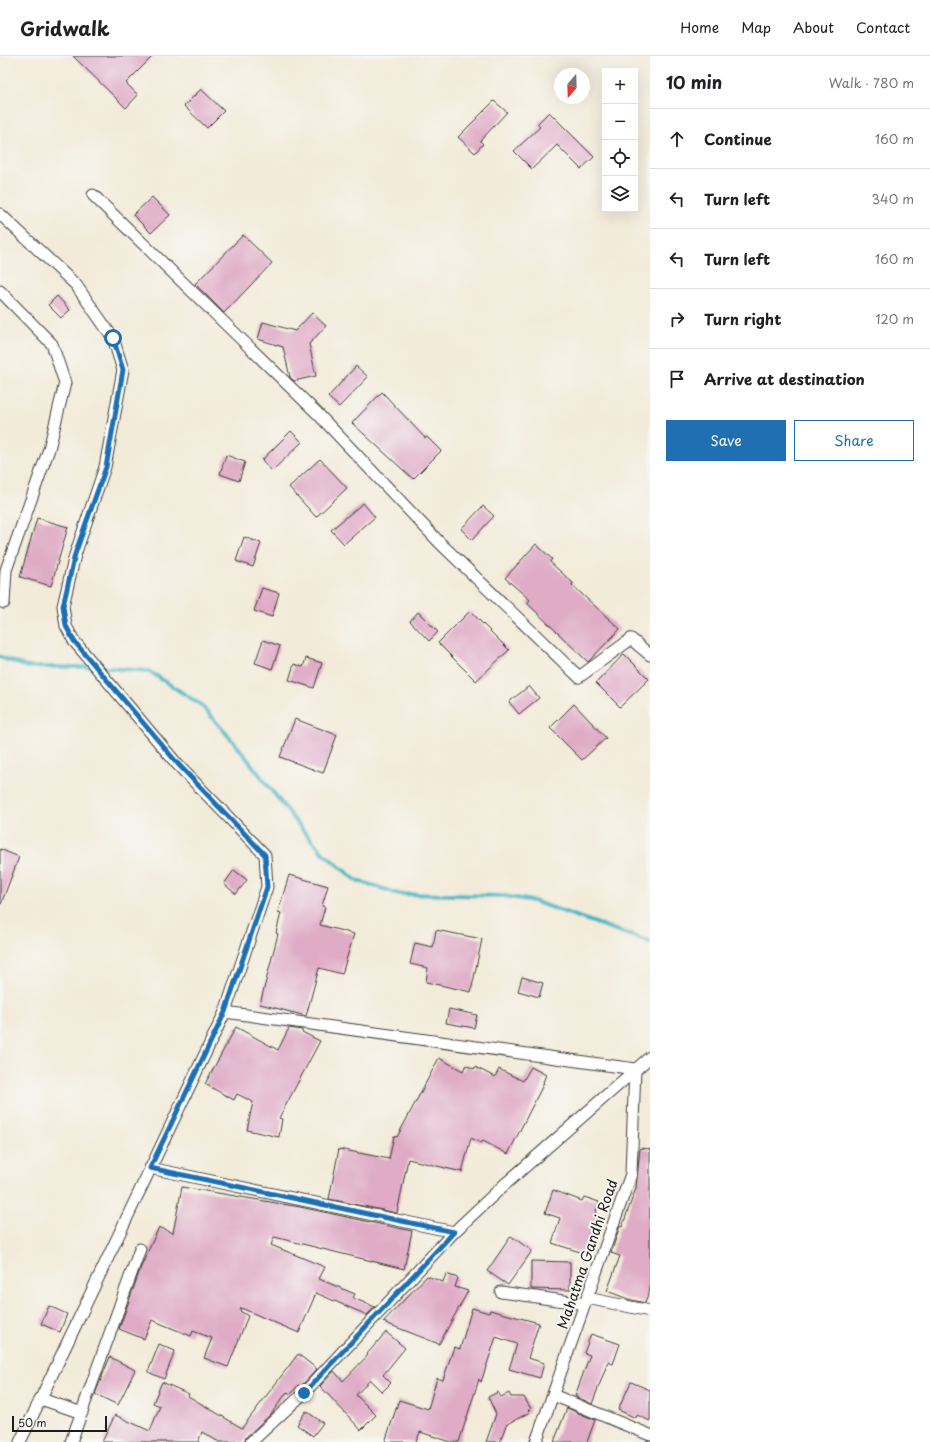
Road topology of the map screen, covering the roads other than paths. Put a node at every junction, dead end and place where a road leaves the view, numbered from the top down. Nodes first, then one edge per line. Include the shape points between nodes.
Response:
1 (93, 194) dead end
2 (0, 214) edge
3 (0, 291) edge
4 (4, 602) dead end
5 (650, 655) edge
6 (225, 1012) junction
7 (650, 1057) edge
8 (635, 1069) junction
9 (150, 1168) junction
10 (454, 1232) junction
11 (140, 1249) dead end
12 (501, 1292) dead end
13 (586, 1301) junction
14 (650, 1311) edge
15 (553, 1395) junction
16 (41, 1399) junction
17 (82, 1413) junction
18 (650, 1435) edge
19 (20, 1442) edge
20 (71, 1442) edge
21 (252, 1442) edge
22 (536, 1442) edge
23 (648, 1442) edge

1 - 5 street via 317,413 440,543 579,677 631,639
2 - 6 street via 76,285 113,338 123,370 106,467 75,554 63,606 66,626 74,641 117,694 178,764 265,855 267,887
3 - 4 street via 52,344 65,383 49,449 6,570
6 - 8 street
6 - 9 street
7 - 8 street
8 - 10 street via 502,1186
8 - 13 street, Mahatma Gandhi Road via 631,1174
9 - 10 street
9 - 16 street
10 - 21 street via 304,1393
11 - 17 street
12 - 13 street
13 - 14 street
13 - 15 street, Mahatma Gandhi Road
15 - 18 street
15 - 22 street, Mahatma Gandhi Road
16 - 17 street
16 - 19 street
17 - 20 street
18 - 23 street

